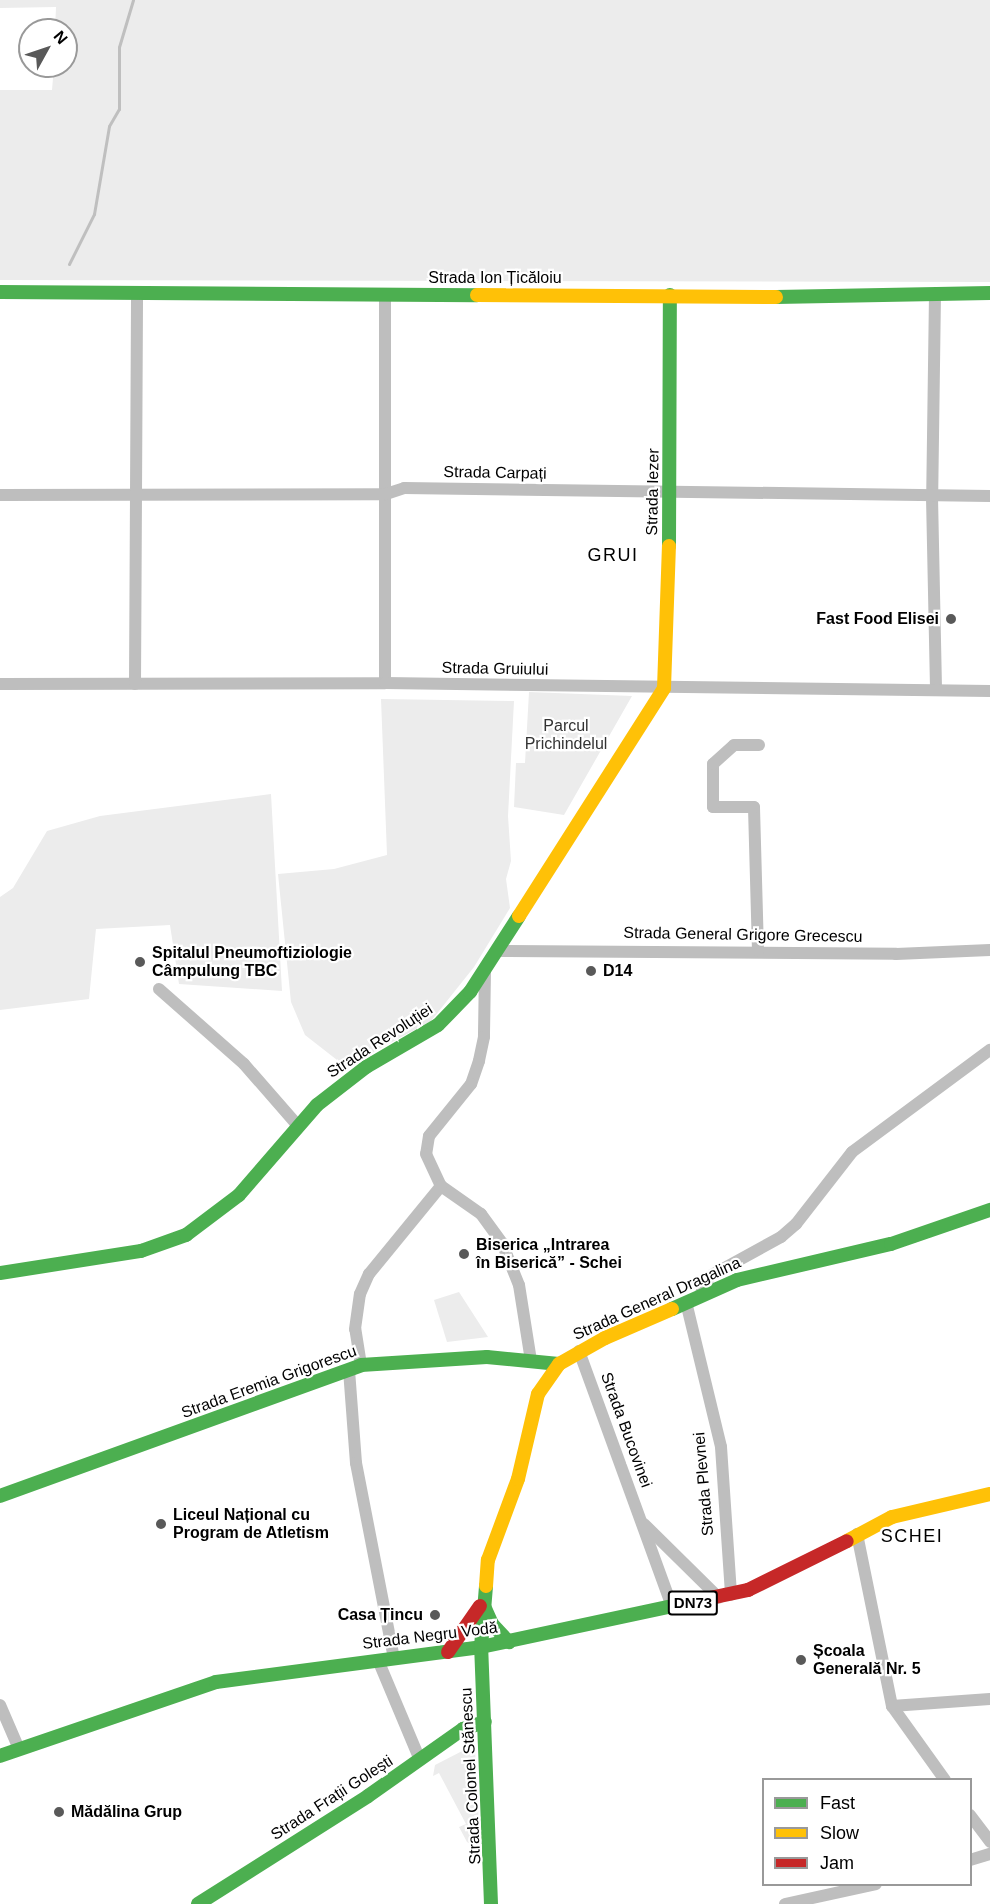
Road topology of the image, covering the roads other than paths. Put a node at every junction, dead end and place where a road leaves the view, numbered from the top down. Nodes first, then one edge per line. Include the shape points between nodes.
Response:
1 (0, 292) edge
2 (137, 292) junction
3 (990, 293) edge
4 (385, 294) junction
5 (935, 294) junction
6 (670, 295) junction
7 (671, 490) junction
8 (386, 494) junction
9 (0, 495) edge
10 (136, 496) junction
11 (990, 496) edge
12 (932, 497) junction
13 (385, 683) junction
14 (0, 684) edge
15 (135, 684) junction
16 (664, 688) junction
17 (936, 690) junction
18 (990, 691) edge
19 (759, 745) dead end
20 (990, 950) edge
21 (496, 951) junction
22 (758, 951) junction
23 (485, 968) junction
24 (159, 989) dead end
25 (990, 1050) edge
26 (298, 1126) junction
27 (441, 1186) junction
28 (990, 1210) edge
29 (0, 1273) edge
30 (700, 1295) junction
31 (686, 1302) junction
32 (579, 1351) junction
33 (531, 1361) junction
34 (559, 1364) junction
35 (355, 1368) junction
36 (990, 1494) edge
37 (0, 1496) edge
38 (641, 1521) junction
39 (858, 1534) junction
40 (725, 1597) junction
41 (483, 1601) junction
42 (672, 1607) junction
43 (513, 1642) junction
44 (481, 1647) junction
45 (448, 1652) junction
46 (394, 1658) junction
47 (378, 1660) junction
48 (483, 1687) junction
49 (990, 1699) edge
50 (0, 1705) edge
51 (892, 1706) junction
52 (485, 1722) junction
53 (19, 1749) junction
54 (0, 1756) edge
55 (420, 1760) junction
56 (944, 1778) edge
57 (972, 1818) edge
58 (990, 1842) edge
59 (990, 1854) edge
60 (972, 1859) edge
61 (867, 1886) edge
62 (198, 1904) edge
63 (491, 1904) edge
64 (784, 1904) edge

1 - 2 street, Strada Ion Țicăloiu
2 - 4 street, Strada Ion Țicăloiu
2 - 10 street
3 - 5 street, Strada Ion Țicăloiu
4 - 6 street, Strada Ion Țicăloiu
4 - 8 street
5 - 6 street, Strada Ion Țicăloiu
5 - 12 street
6 - 7 street, Strada Iezer
7 - 8 street, Strada Carpați via 404,488
7 - 12 street, Strada Carpați
7 - 16 street, Strada Iezer
8 - 10 street, Strada Carpați
8 - 13 street
9 - 10 street, Strada Carpați
10 - 15 street
11 - 12 street, Strada Carpați
12 - 17 street
13 - 15 street, Strada Gruiului
13 - 16 street, Strada Gruiului
14 - 15 street, Strada Gruiului
16 - 17 street, Strada Gruiului
16 - 21 street, Strada Revoluției
17 - 18 street, Strada Gruiului
19 - 22 street via 734,745 713,764 713,807 754,807
20 - 22 street, Strada General Grigore Grecescu via 896,954
21 - 22 street, Strada General Grigore Grecescu
21 - 23 street, Strada Revoluției
23 - 26 street, Strada Revoluției via 470,992 438,1025 344,1081
23 - 27 street via 484,1037 471,1084 429,1136 426,1154
24 - 26 street via 244,1064
25 - 30 street via 852,1152 796,1224 781,1237 710,1276
26 - 29 street, Strada Revoluției via 239,1195 186,1235 141,1251
27 - 33 street via 481,1214 502,1243 519,1286
27 - 35 street via 369,1274 360,1294
28 - 30 street, Strada General Dragalina via 891,1244 763,1271
30 - 31 street, Strada General Dragalina
31 - 32 street, Strada General Dragalina
31 - 40 street, Strada Plevnei via 721,1447
32 - 34 street, Strada General Dragalina
32 - 38 street, Strada Bucovinei
33 - 34 street, Strada Eremia Grigorescu
33 - 35 street, Strada Eremia Grigorescu via 487,1357
34 - 41 street, Strada General Dragalina via 542,1384 535,1402 518,1479 488,1560
35 - 37 street, Strada Eremia Grigorescu
35 - 46 street via 356,1462
36 - 39 street, DN73 via 907,1512
38 - 40 street, Strada Bucovinei
38 - 42 street, Strada Bucovinei
39 - 40 street, Strada Negru Vodă / DN73 via 784,1575
39 - 51 street
40 - 42 street, Strada Negru Vodă / DN73
41 - 43 street via 492,1624
41 - 44 street, Strada General Dragalina
41 - 45 street
42 - 43 street, Strada Negru Vodă / DN73
43 - 44 street, Strada Negru Vodă / DN73
43 - 48 street via 497,1660
44 - 45 street, Strada Negru Vodă / DN73
44 - 48 street, Strada Colonel Stănescu
45 - 46 street, Strada Negru Vodă / DN73
46 - 47 street, Strada Negru Vodă / DN73
47 - 53 street, Strada Negru Vodă / DN73 via 216,1682
47 - 55 street
48 - 52 street, Strada Colonel Stănescu
49 - 51 street
50 - 53 street
51 - 56 street
52 - 55 street, Strada Frații Golești via 464,1729
52 - 63 street, Strada Colonel Stănescu
53 - 54 street, Strada Negru Vodă / DN73
55 - 62 street, Strada Frații Golești
57 - 58 street
59 - 60 street
61 - 64 street

